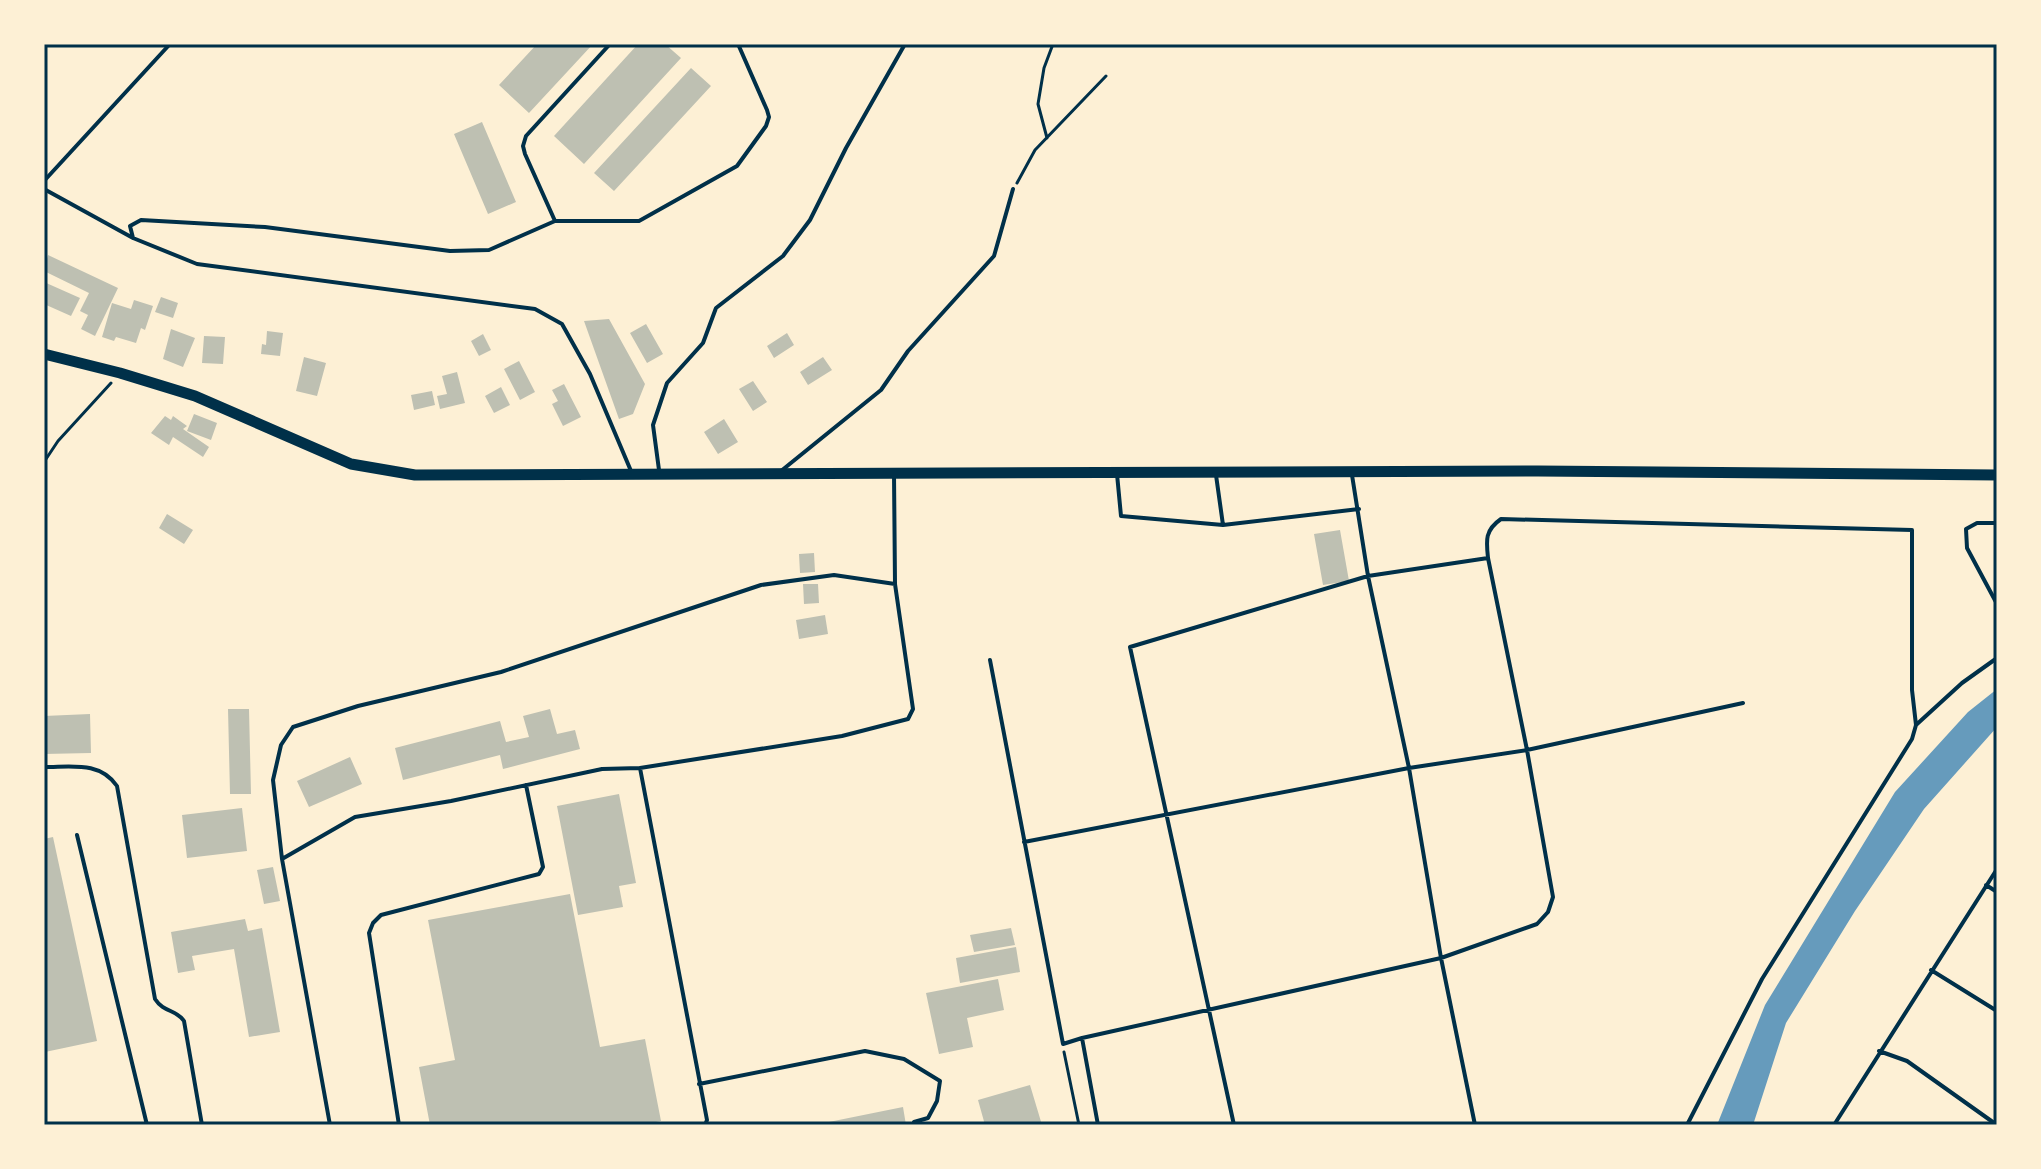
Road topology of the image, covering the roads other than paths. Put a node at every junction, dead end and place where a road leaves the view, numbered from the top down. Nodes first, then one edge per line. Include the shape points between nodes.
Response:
1 (170, 44) edge
2 (610, 44) edge
3 (738, 44) edge
4 (905, 44) edge
5 (44, 181) edge
6 (44, 189) edge
7 (1013, 189) road end
8 (555, 221) junction
9 (133, 238) junction
10 (44, 354) edge
11 (1216, 471) junction
12 (1351, 471) junction
13 (1117, 472) junction
14 (632, 473) junction
15 (660, 473) junction
16 (779, 473) junction
17 (894, 474) junction
18 (1997, 475) edge
19 (1359, 509) junction
20 (1997, 523) edge
21 (1223, 525) junction
22 (1488, 558) junction
23 (1368, 576) junction
24 (895, 584) junction
25 (1997, 604) edge
26 (1997, 658) edge
27 (990, 660) dead end
28 (1743, 703) dead end
29 (1916, 725) junction
30 (1527, 750) junction
31 (44, 767) edge
32 (640, 768) junction
33 (1409, 768) junction
34 (526, 785) junction
35 (1165, 816) junction
36 (77, 835) dead end
37 (1024, 842) junction
38 (282, 859) junction
39 (1997, 869) edge
40 (1986, 885) junction
41 (1997, 892) edge
42 (1441, 958) junction
43 (1931, 970) junction
44 (1209, 1009) junction
45 (1997, 1011) edge
46 (1082, 1038) junction
47 (1879, 1051) junction
48 (699, 1084) junction
49 (914, 1122) dead end
50 (147, 1125) edge
51 (202, 1125) edge
52 (330, 1125) edge
53 (399, 1125) edge
54 (705, 1125) edge
55 (1098, 1125) edge
56 (1234, 1125) edge
57 (1475, 1125) edge
58 (1687, 1125) edge
59 (1834, 1125) edge
60 (1997, 1125) edge

1 - 5 lane
2 - 8 lane via 526,136 525,154
3 - 8 lane via 769,117 737,166 639,221
4 - 15 lane via 810,220 783,256 716,308 703,343 667,383 653,425
6 - 9 lane
7 - 16 lane via 994,256 908,351 881,390
8 - 9 lane via 489,250 450,251 265,227 141,220 130,226
9 - 14 lane via 197,264 535,309 562,324 590,374
10 - 14 street via 195,396 351,464 415,475
11 - 12 street
11 - 13 street
11 - 21 lane
12 - 18 street
12 - 19 lane
13 - 17 street
13 - 21 lane via 1121,516
14 - 15 street
15 - 16 street
16 - 17 street
17 - 24 lane
19 - 21 lane
19 - 23 lane
20 - 25 lane via 1966,529 1967,548
22 - 23 lane
22 - 29 lane via 1486,538 1491,525 1501,519 1912,530
22 - 30 lane
23 - 33 lane
23 - 35 lane via 1130,647
24 - 32 lane via 913,709 908,719 842,736
24 - 38 lane via 834,575 761,585 501,672 293,727 281,745 273,780
26 - 29 lane
27 - 37 lane
28 - 30 lane
29 - 58 lane via 1762,979
30 - 33 lane
30 - 42 lane via 1553,897 1548,912 1537,924
31 - 51 lane via 92,767 111,776 117,786 155,999 184,1021
32 - 34 lane via 602,769
32 - 48 lane
33 - 35 lane
33 - 42 lane
34 - 38 lane via 355,817
34 - 53 lane via 543,867 539,874 381,915 369,933
35 - 37 lane
35 - 44 lane
36 - 50 lane
37 - 46 lane via 1063,1044
38 - 52 lane
39 - 40 lane
40 - 41 lane
40 - 43 lane
42 - 44 lane
42 - 57 lane
43 - 45 lane
43 - 47 lane
44 - 46 lane
44 - 56 lane
46 - 55 lane
47 - 59 lane
47 - 60 lane via 1907,1061
48 - 49 lane via 865,1051 904,1059 940,1081 928,1118
48 - 54 lane

